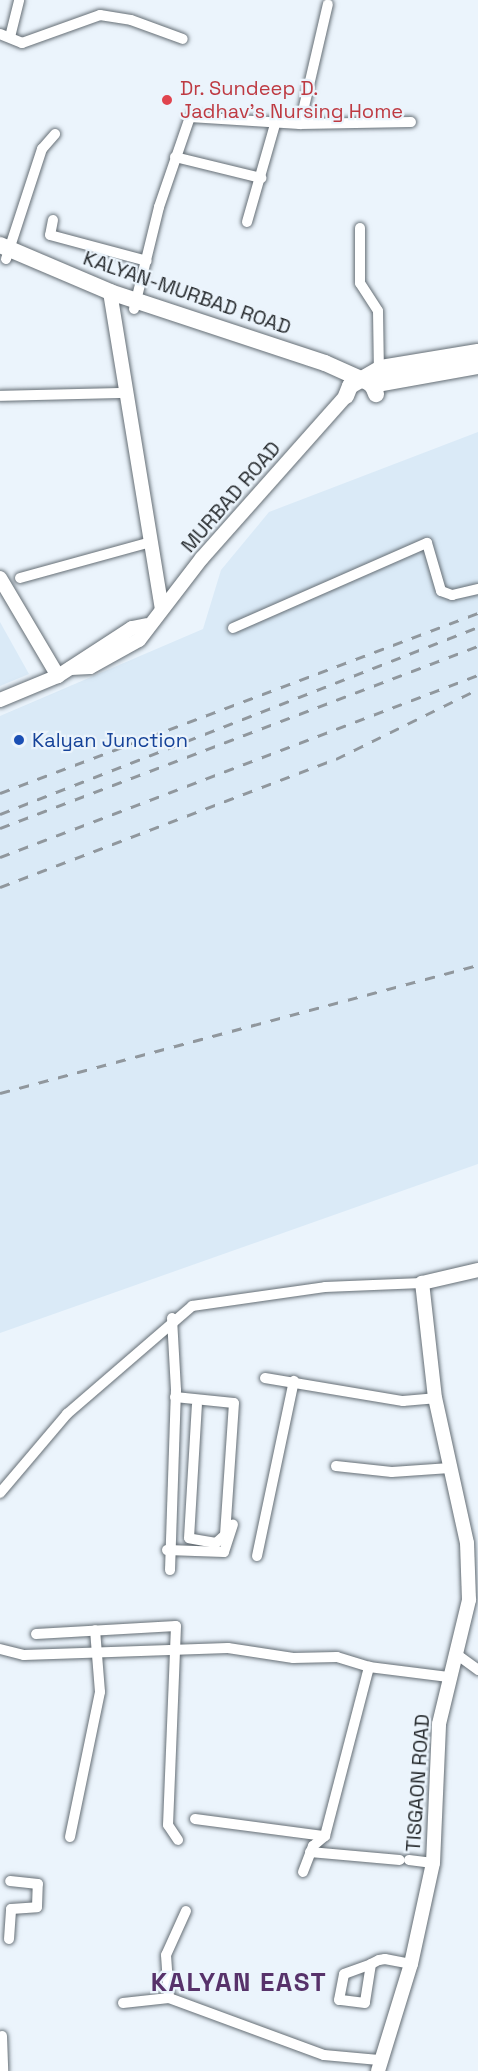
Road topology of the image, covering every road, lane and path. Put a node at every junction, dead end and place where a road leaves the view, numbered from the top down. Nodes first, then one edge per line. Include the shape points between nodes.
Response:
1 (19, 0) edge
2 (328, 4) dead end
3 (5, 35) edge
4 (183, 39) dead end
5 (276, 121) junction
6 (411, 122) dead end
7 (300, 124) junction
8 (55, 135) dead end
9 (175, 157) junction
10 (261, 178) junction
11 (52, 220) dead end
12 (247, 222) dead end
13 (360, 228) dead end
14 (4, 252) edge
15 (147, 261) junction
16 (110, 297) junction
17 (136, 305) junction
18 (478, 352) edge
19 (478, 366) edge
20 (366, 385) junction
21 (125, 393) junction
22 (0, 396) edge
23 (147, 543) junction
24 (0, 578) edge
25 (20, 578) dead end
26 (478, 589) edge
27 (162, 608) junction
28 (233, 627) dead end
29 (58, 676) junction
30 (0, 700) edge
31 (478, 1270) edge
32 (422, 1283) junction
33 (172, 1318) junction
34 (265, 1378) dead end
35 (294, 1381) junction
36 (175, 1394) junction
37 (435, 1398) junction
38 (196, 1405) dead end
39 (336, 1466) dead end
40 (450, 1468) junction
41 (0, 1493) edge
42 (167, 1550) junction
43 (257, 1556) dead end
44 (473, 1563) edge
45 (170, 1570) dead end
46 (95, 1630) junction
47 (36, 1634) dead end
48 (177, 1647) junction
49 (0, 1649) edge
50 (96, 1652) junction
51 (459, 1656) junction
52 (369, 1667) junction
53 (478, 1670) edge
54 (448, 1677) junction
55 (195, 1820) dead end
56 (325, 1836) junction
57 (70, 1837) dead end
58 (178, 1840) dead end
59 (310, 1852) junction
60 (433, 1863) junction
61 (303, 1872) dead end
62 (10, 1881) dead end
63 (186, 1911) dead end
64 (8, 1938) edge
65 (370, 1964) dead end
66 (411, 1964) junction
67 (169, 1998) junction
68 (123, 2003) dead end
69 (2, 2036) dead end
70 (378, 2065) edge
71 (3, 2071) edge

1 - 3 street
2 - 7 street
3 - 4 street via 22,43 100,15 131,20
5 - 7 street
5 - 9 street via 194,114 185,124
5 - 10 street
6 - 7 street
8 - 14 street via 42,149
9 - 10 street
9 - 15 street
10 - 12 street
11 - 15 street via 50,235
13 - 20 street via 360,283 378,311
14 - 16 main road, KALYAN-MURBAD ROAD
15 - 17 street
16 - 17 main road, KALYAN-MURBAD ROAD
16 - 21 street
17 - 20 main road, KALYAN-MURBAD ROAD
18 - 20 main road
19 - 20 main road, KALYAN-MURBAD ROAD
20 - 27 street, MURBAD ROAD
21 - 22 street
21 - 23 street
23 - 25 street
23 - 27 street
24 - 29 street
26 - 28 street via 452,595 441,591 427,543
27 - 29 street, MURBAD ROAD via 139,640 90,667 71,668
29 - 30 street, MURBAD ROAD
31 - 32 street
32 - 33 street via 325,1287 192,1306
32 - 37 street, TISGAON ROAD
33 - 36 street
33 - 41 street via 68,1414
34 - 35 street
35 - 37 street via 403,1401
35 - 43 street
36 - 38 street via 234,1403 225,1534 216,1543 189,1538
36 - 42 street
36 - 42 street via 230,1392 240,1400 230,1545 220,1552
37 - 40 street, TISGAON ROAD
39 - 40 street via 392,1472
40 - 44 street, TISGAON ROAD
42 - 45 street
44 - 51 street, TISGAON ROAD
46 - 47 street
46 - 48 street via 174,1625
46 - 50 street
48 - 50 street
48 - 52 street via 337,1657
48 - 58 street via 168,1825
49 - 50 street via 24,1655
50 - 57 street via 100,1692
51 - 53 street
51 - 54 street, TISGAON ROAD
52 - 54 street
52 - 56 street
54 - 60 street, TISGAON ROAD via 436,1752
55 - 56 street
56 - 59 street
59 - 60 street
59 - 61 street
60 - 66 street, TISGAON ROAD
62 - 64 street via 38,1884 37,1907 11,1909
63 - 67 street via 166,1955
65 - 66 street via 390,1959
66 - 70 street, TISGAON ROAD
67 - 68 street
67 - 70 street via 324,2055
69 - 71 street

